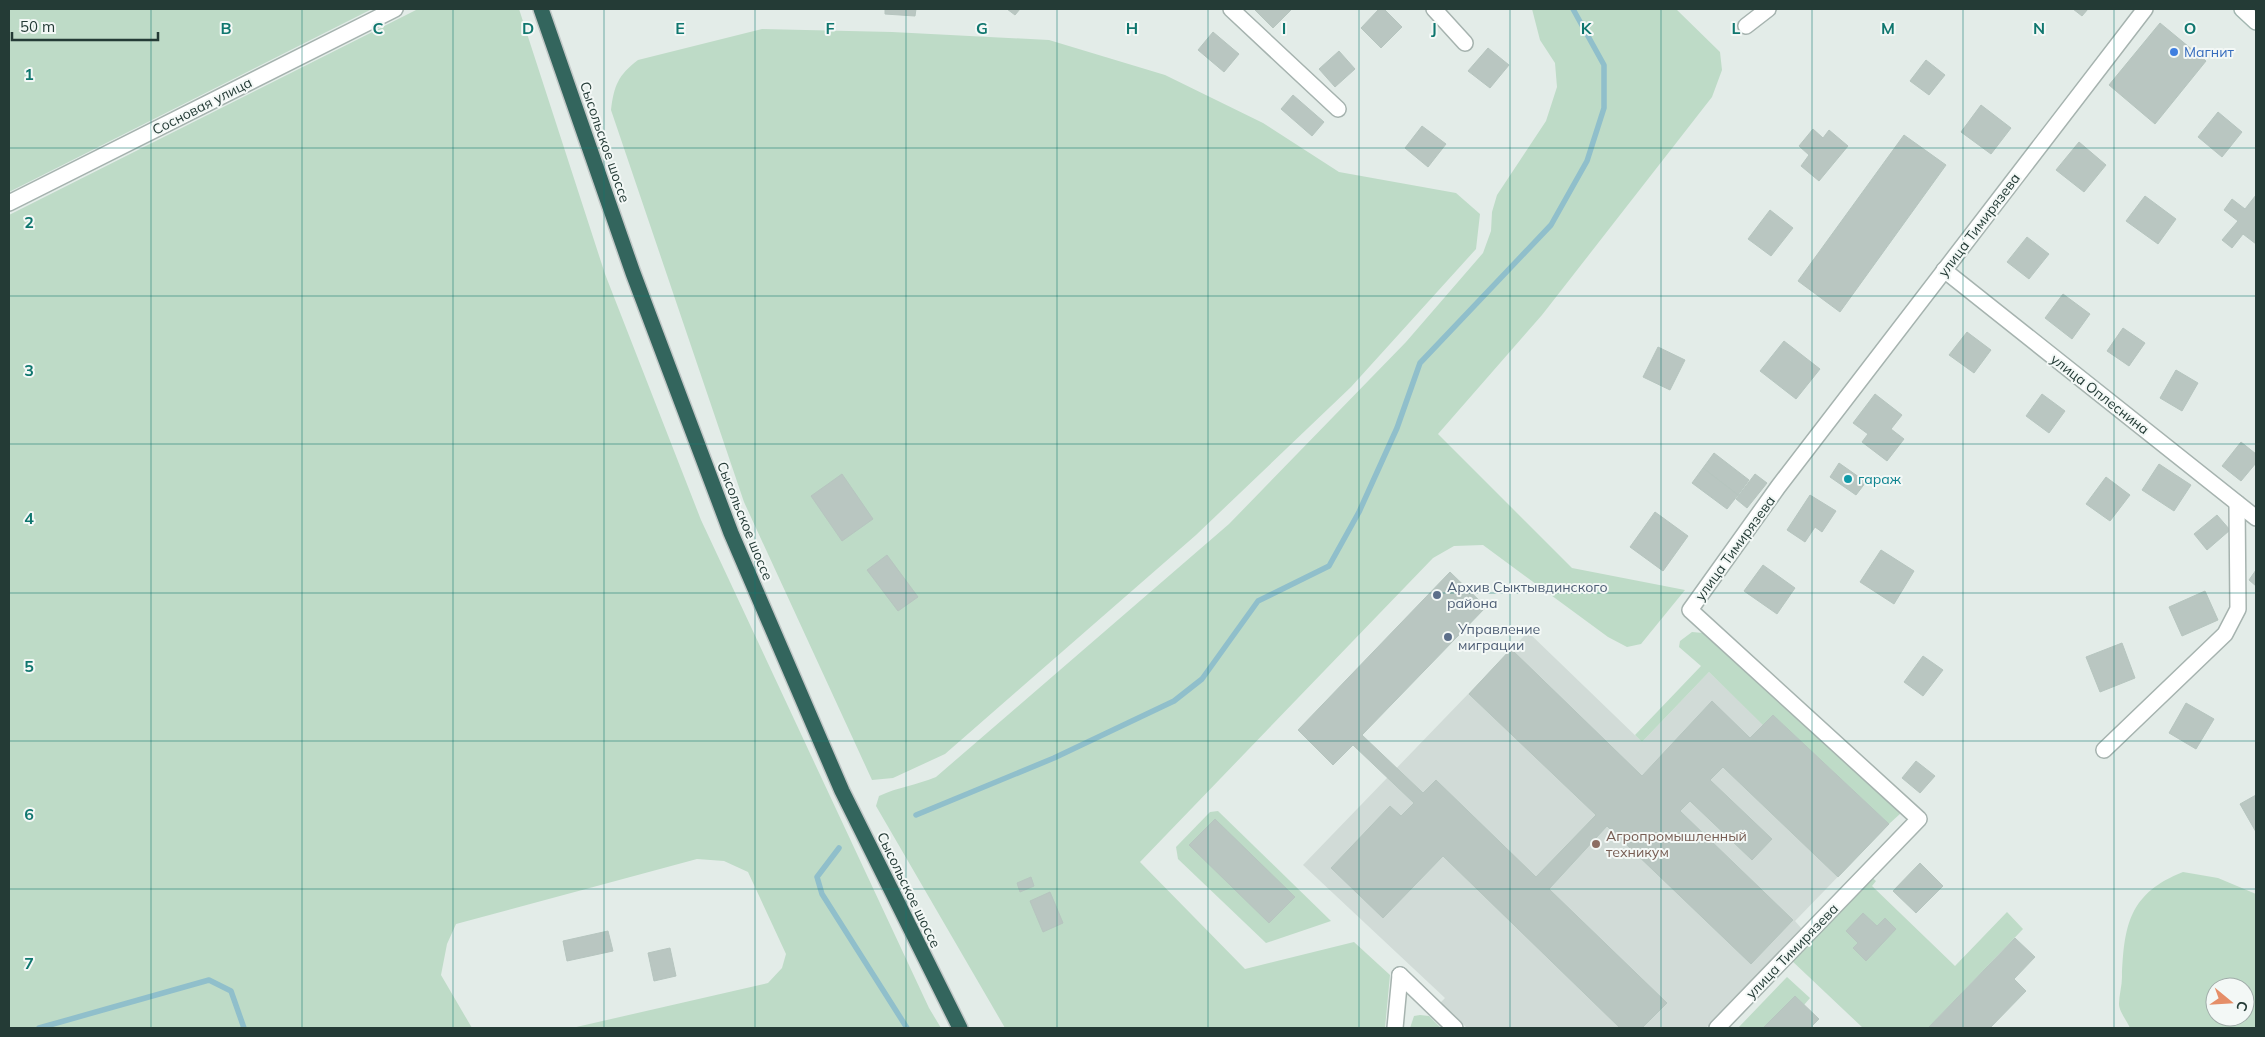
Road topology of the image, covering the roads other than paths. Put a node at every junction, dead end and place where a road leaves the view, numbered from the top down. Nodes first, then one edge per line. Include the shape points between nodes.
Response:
1 (395, 9) edge
2 (541, 9) edge
3 (1231, 9) edge
4 (1434, 9) edge
5 (1768, 9) edge
6 (2145, 9) edge
7 (2242, 9) edge
8 (2256, 22) edge
9 (1746, 26) dead end
10 (1465, 43) dead end
11 (1338, 109) dead end
12 (9, 204) edge
13 (1944, 270) junction
14 (2237, 503) junction
15 (2256, 518) edge
16 (2104, 750) dead end
17 (960, 1028) edge
18 (1395, 1028) edge
19 (1455, 1028) edge
20 (1717, 1028) edge

1 - 12 street, Сосновая улица
2 - 17 highway, Сысольское шоссе via 634,273 731,533 842,791
3 - 11 street
4 - 10 street
5 - 9 street
6 - 13 street, улица Тимирязева
7 - 8 street
13 - 14 street, улица Оплеснина
13 - 20 street, улица Тимирязева via 1778,487 1690,610 1919,819
14 - 15 street, улица Оплеснина
14 - 16 street via 2238,609 2225,634
18 - 19 street via 1400,976

